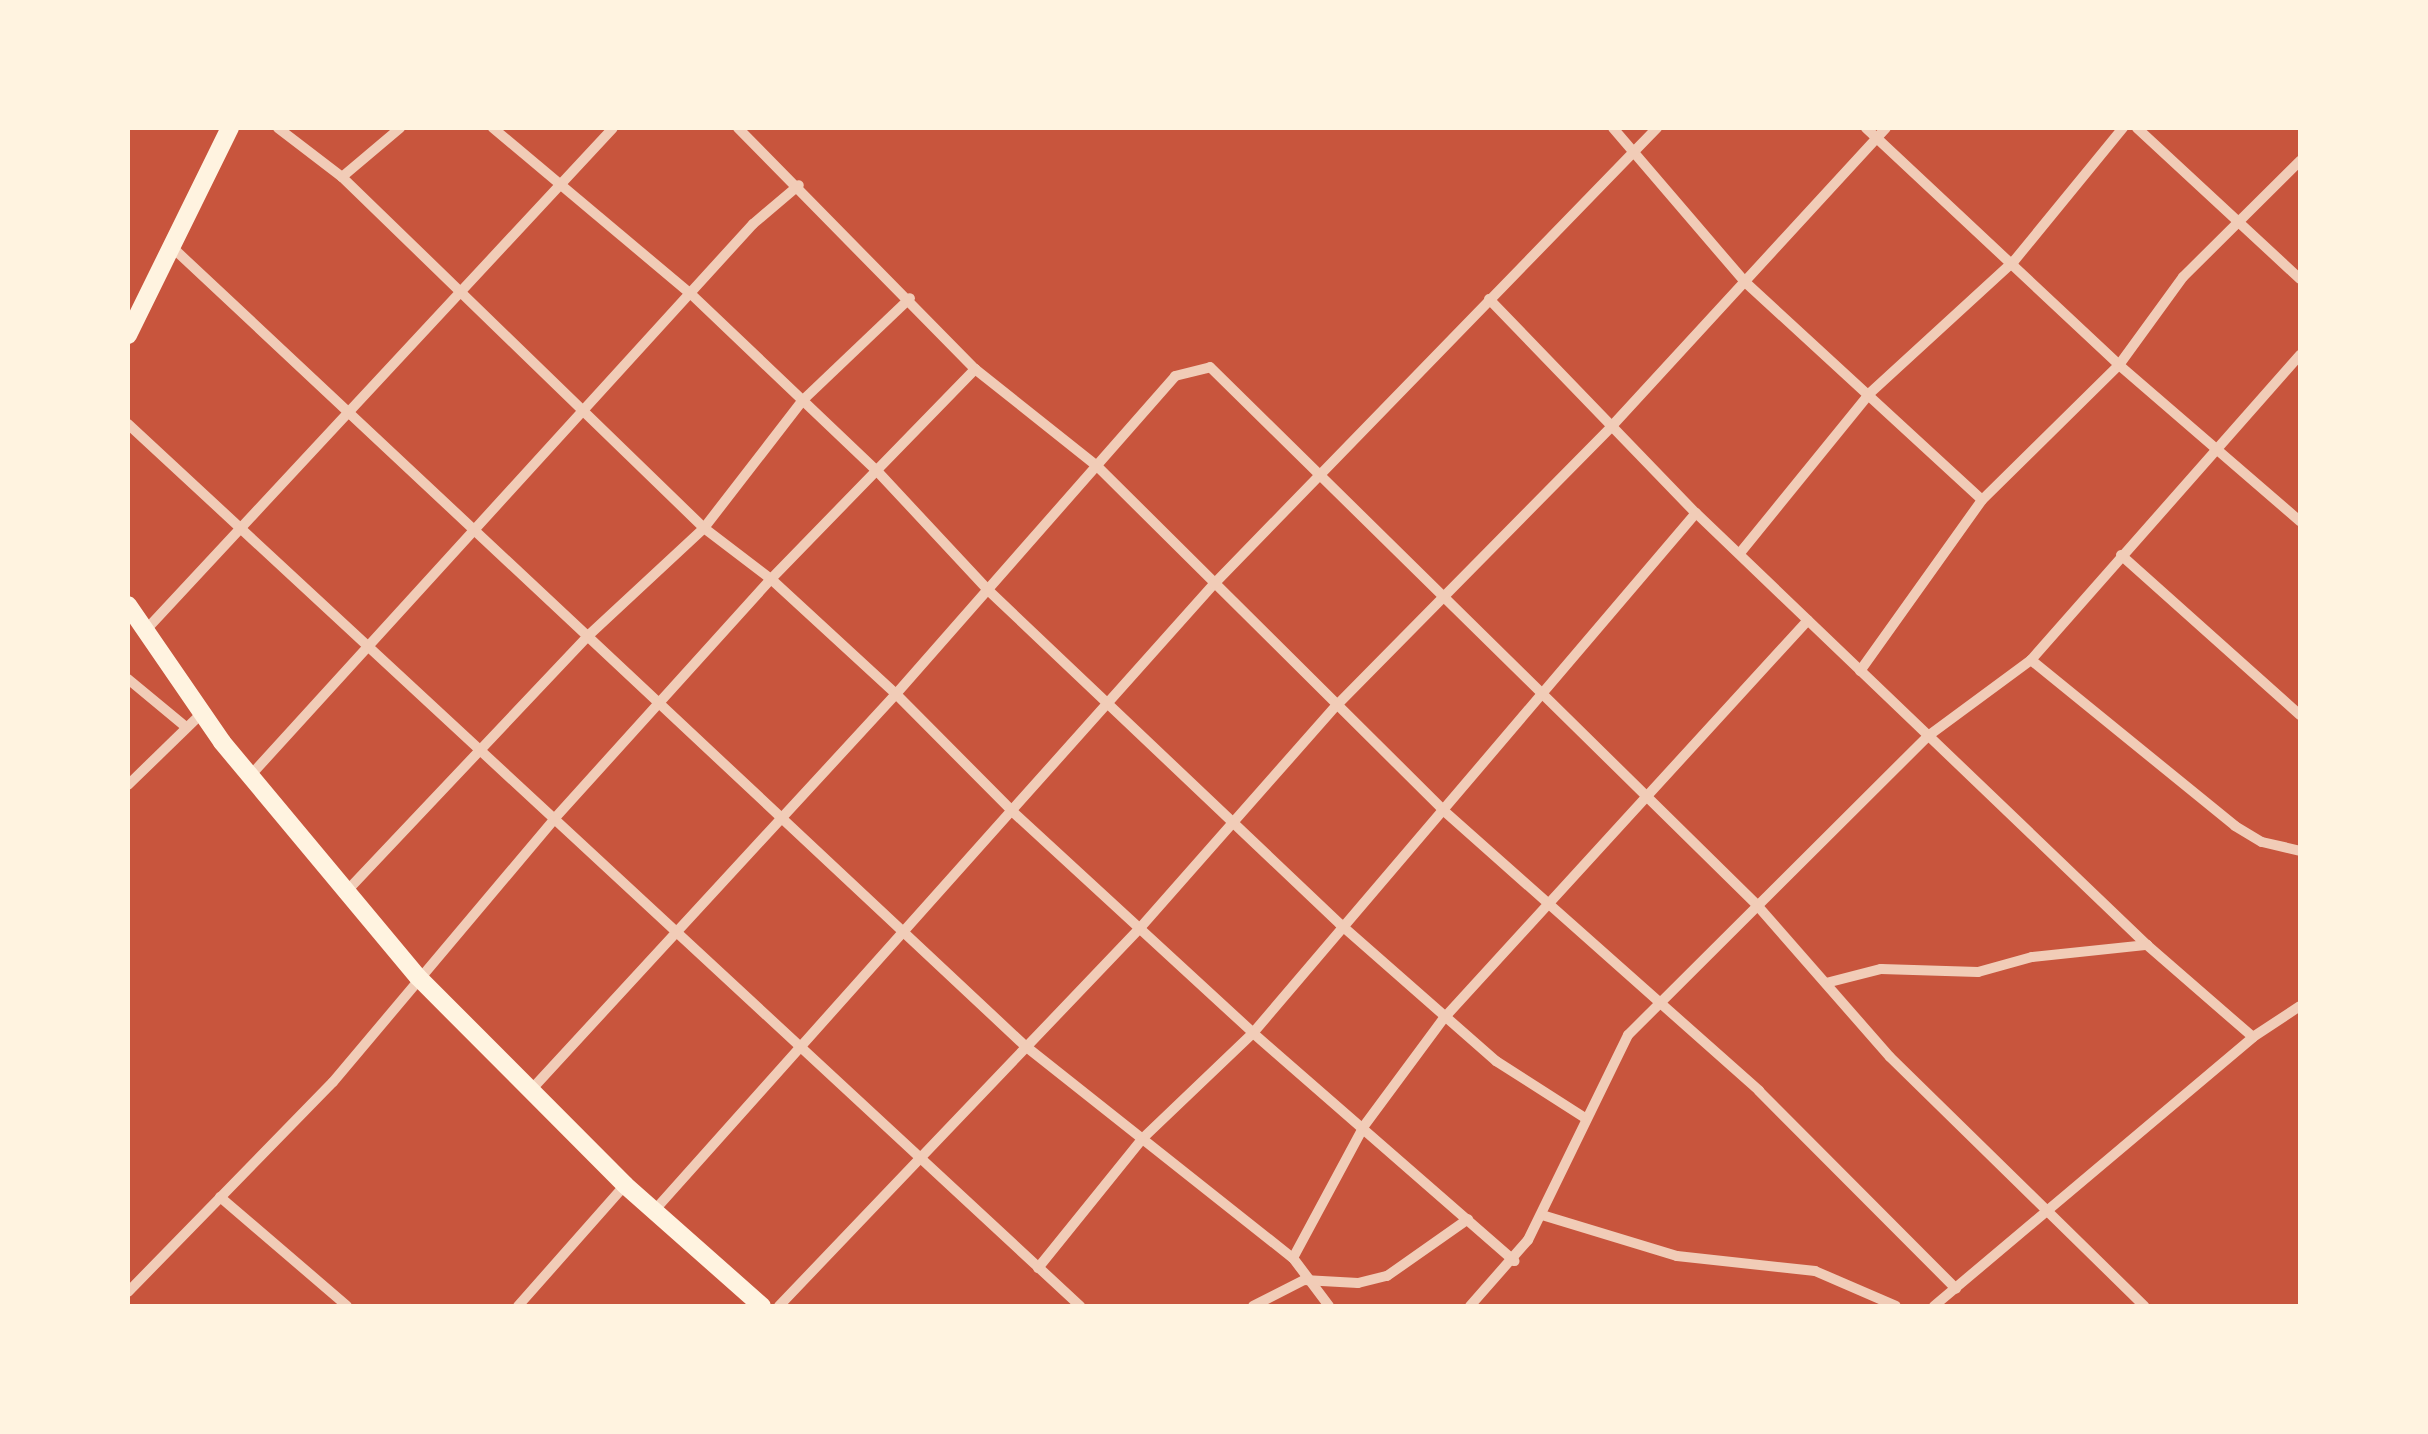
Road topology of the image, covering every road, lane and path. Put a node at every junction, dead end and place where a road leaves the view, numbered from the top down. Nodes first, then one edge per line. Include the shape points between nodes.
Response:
1 (230, 128) edge
2 (278, 128) edge
3 (400, 128) edge
4 (493, 128) edge
5 (613, 128) edge
6 (738, 128) edge
7 (1613, 128) edge
8 (1657, 128) edge
9 (1866, 128) edge
10 (1886, 128) edge
11 (2123, 128) edge
12 (2136, 128) edge
13 (1876, 138) junction
14 (1632, 156) junction
15 (2300, 161) edge
16 (342, 177) junction
17 (799, 185) junction
18 (558, 188) junction
19 (2240, 224) junction
20 (172, 248) junction
21 (2014, 260) junction
22 (2300, 279) edge
23 (1744, 281) junction
24 (462, 294) junction
25 (691, 294) junction
26 (910, 298) junction
27 (1489, 299) junction
28 (134, 306) edge
29 (128, 335) edge
30 (2300, 355) edge
31 (2118, 365) junction
32 (976, 369) junction
33 (1870, 393) junction
34 (802, 401) junction
35 (583, 408) junction
36 (348, 412) junction
37 (128, 424) edge
38 (1611, 428) junction
39 (2216, 448) junction
40 (1098, 467) junction
41 (878, 472) junction
42 (1317, 477) junction
43 (1982, 500) junction
44 (1696, 513) junction
45 (2300, 520) edge
46 (242, 525) junction
47 (704, 528) junction
48 (475, 530) junction
49 (1740, 554) junction
50 (2121, 556) junction
51 (771, 579) junction
52 (1214, 584) junction
53 (988, 590) junction
54 (1448, 599) junction
55 (128, 605) edge
56 (1808, 620) junction
57 (143, 633) junction
58 (590, 634) junction
59 (369, 646) junction
60 (2031, 660) junction
61 (1860, 671) junction
62 (128, 679) edge
63 (896, 694) junction
64 (1544, 694) junction
65 (662, 702) junction
66 (1110, 706) junction
67 (1336, 706) junction
68 (201, 714) junction
69 (2300, 714) edge
70 (186, 727) junction
71 (1928, 736) junction
72 (482, 755) junction
73 (250, 776) junction
74 (128, 785) edge
75 (1649, 797) junction
76 (1443, 810) junction
77 (1013, 812) junction
78 (781, 814) junction
79 (1232, 816) junction
80 (555, 818) junction
81 (2300, 851) edge
82 (344, 894) junction
83 (1756, 904) junction
84 (1549, 905) junction
85 (1340, 924) junction
86 (1140, 928) junction
87 (906, 930) junction
88 (672, 933) junction
89 (2146, 945) junction
90 (418, 977) junction
91 (1826, 983) junction
92 (1658, 1000) junction
93 (2300, 1006) edge
94 (1444, 1018) junction
95 (1253, 1032) junction
96 (2253, 1038) junction
97 (1024, 1046) junction
98 (797, 1051) junction
99 (531, 1090) junction
100 (1585, 1118) junction
101 (1364, 1126) junction
102 (1142, 1139) junction
103 (915, 1158) junction
104 (625, 1186) junction
105 (220, 1197) junction
106 (653, 1212) junction
107 (2042, 1213) junction
108 (1542, 1215) junction
109 (1468, 1219) junction
110 (1292, 1258) junction
111 (1514, 1262) junction
112 (1038, 1268) junction
113 (1304, 1280) junction
114 (1956, 1289) junction
115 (128, 1292) edge
116 (347, 1306) edge
117 (518, 1306) edge
118 (762, 1306) edge
119 (779, 1306) edge
120 (1080, 1306) edge
121 (1253, 1306) edge
122 (1329, 1306) edge
123 (1470, 1306) edge
124 (1896, 1306) edge
125 (1934, 1306) edge
126 (2144, 1306) edge

1 - 20 highway
2 - 16 street
3 - 16 street
4 - 18 street
5 - 18 street
6 - 17 street
7 - 14 street
8 - 14 street
9 - 13 street
10 - 13 street
11 - 21 street
12 - 19 street
13 - 21 street
13 - 23 street
14 - 23 street
14 - 27 street
15 - 19 street
16 - 24 street
17 - 25 street via 753,224
17 - 26 street
18 - 24 street
18 - 25 street
19 - 22 street
19 - 31 street via 2184,277
20 - 28 highway
20 - 36 street
21 - 31 street
21 - 33 street
23 - 33 street
23 - 38 street
24 - 35 street
24 - 36 street
25 - 34 street
25 - 35 street
26 - 32 street
26 - 34 street
27 - 38 street
27 - 42 street
28 - 29 highway
30 - 39 street
31 - 39 street
31 - 43 street
32 - 40 street
32 - 41 street
33 - 43 street
33 - 49 street
34 - 41 street
34 - 47 street
35 - 47 street
35 - 48 street
36 - 46 street
36 - 48 street
37 - 46 street
38 - 44 street
38 - 54 street
39 - 45 street
39 - 50 street
40 - 42 street via 1175,376 1210,367
40 - 52 street
40 - 53 street
41 - 51 street
41 - 53 street
42 - 52 street
42 - 54 street
43 - 61 street
44 - 49 street
44 - 64 street
46 - 57 street
46 - 59 street
47 - 51 street
47 - 58 street
48 - 58 street
48 - 59 street
49 - 56 street
50 - 60 street
50 - 69 street
51 - 63 street
51 - 65 street
52 - 66 street
52 - 67 street
53 - 63 street
53 - 66 street
54 - 64 street
54 - 67 street
55 - 57 highway
56 - 61 street
56 - 75 street
57 - 68 highway
58 - 65 street
58 - 72 street
59 - 72 street
59 - 73 street
60 - 71 street
60 - 81 street via 2236,826 2262,842
61 - 71 street
62 - 70 street
63 - 77 street
63 - 78 street
64 - 75 street
64 - 76 street
65 - 78 street
65 - 80 street
66 - 77 street
66 - 79 street
67 - 76 street
67 - 79 street
68 - 70 street
68 - 73 highway
70 - 74 street
71 - 83 street
71 - 89 street
72 - 80 street
72 - 82 street
73 - 82 highway
75 - 83 street
75 - 84 street
76 - 84 street
76 - 85 street
77 - 86 street
77 - 87 street
78 - 87 street
78 - 88 street
79 - 85 street
79 - 86 street
80 - 88 street
80 - 90 street
82 - 90 highway
83 - 91 street
83 - 92 street
84 - 92 street
84 - 94 street
85 - 94 street
85 - 95 street
86 - 95 street
86 - 97 street
87 - 97 street
87 - 98 street
88 - 98 street
88 - 99 street
89 - 91 street via 2032,958 1978,972 1882,969
89 - 96 street
90 - 99 highway
90 - 105 street via 332,1082
91 - 107 street
92 - 100 street via 1628,1035
92 - 114 street
93 - 96 street
94 - 100 street
94 - 101 street
95 - 101 street
95 - 102 street
96 - 107 street
97 - 102 street
97 - 103 street
98 - 103 street
98 - 106 street
99 - 104 highway
100 - 108 street
101 - 109 street
101 - 110 street
102 - 110 street
102 - 112 street
103 - 112 street
103 - 119 street
104 - 106 highway
104 - 117 street
105 - 115 street
105 - 116 street
106 - 118 highway
107 - 114 street
107 - 126 street
108 - 111 street
108 - 124 street via 1677,1256 1815,1271
109 - 111 street
109 - 113 street via 1387,1276 1358,1283
110 - 113 street
111 - 123 street
112 - 120 street
113 - 121 street
113 - 122 street
114 - 125 street

